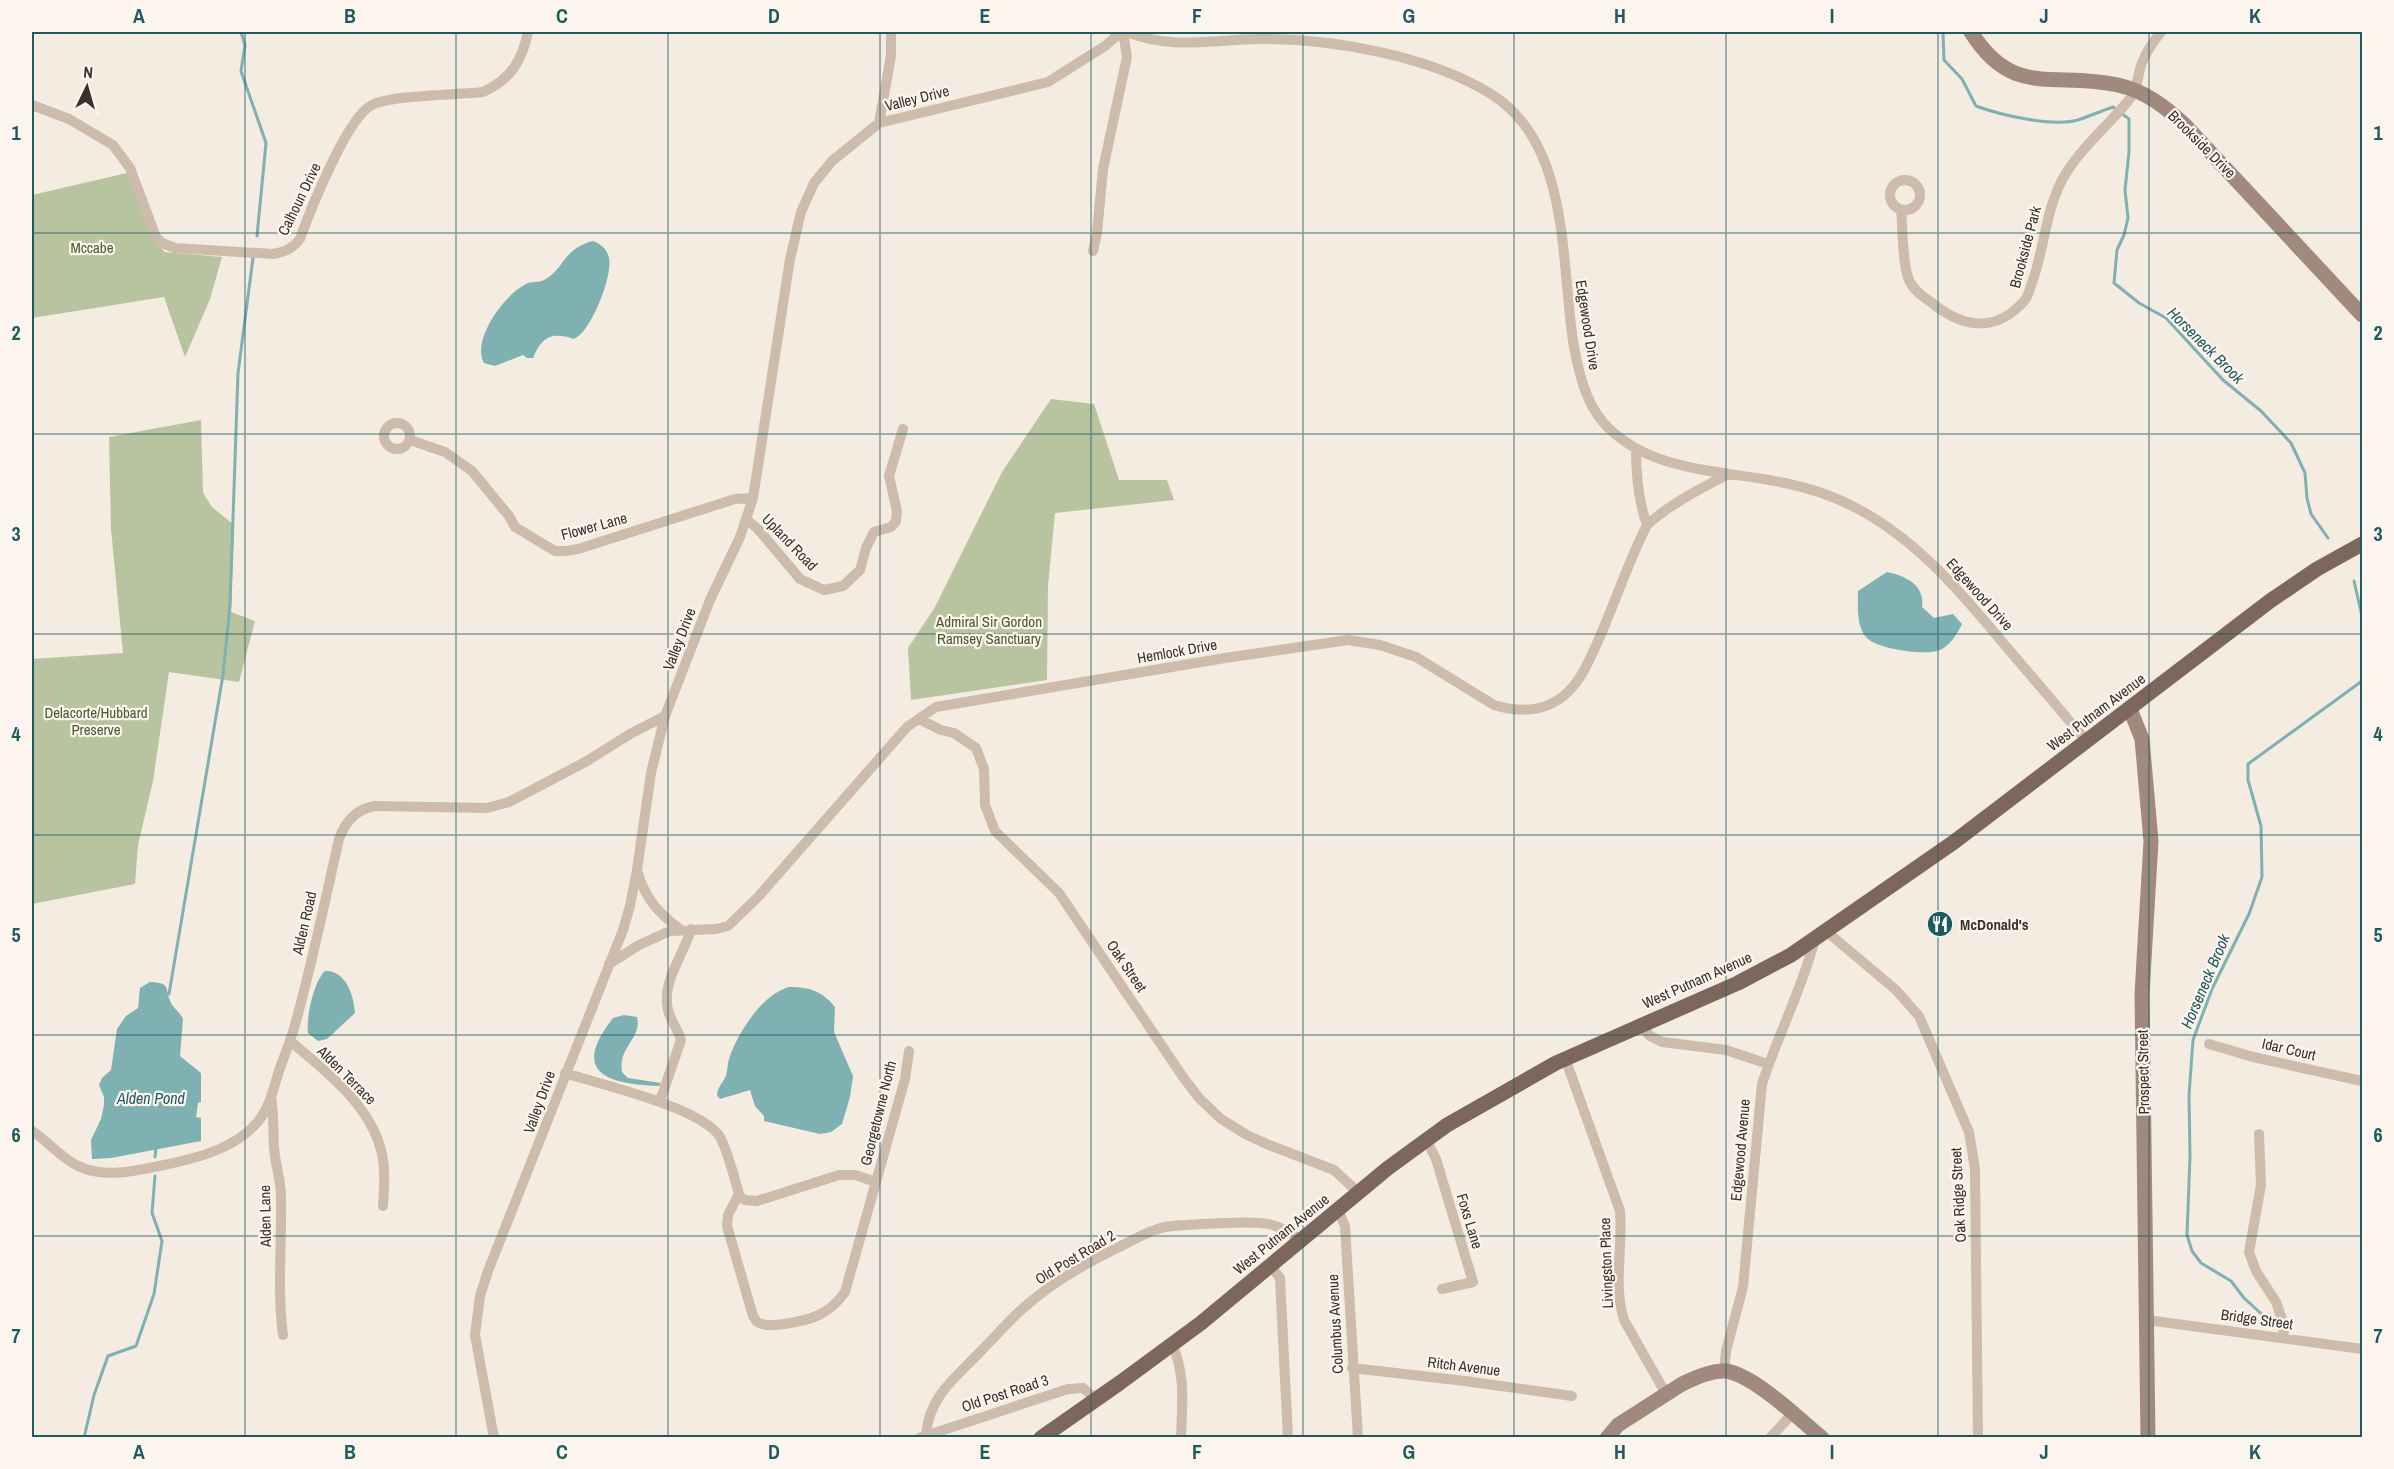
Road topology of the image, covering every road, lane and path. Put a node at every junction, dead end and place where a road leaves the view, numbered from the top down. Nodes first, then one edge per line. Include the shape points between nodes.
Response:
1 (528, 32) edge
2 (891, 32) edge
3 (1124, 32) edge
4 (1971, 32) edge
5 (2161, 32) edge
6 (2132, 96) junction
7 (32, 105) edge
8 (879, 123) junction
9 (1901, 210) dead end
10 (1093, 251) dead end
11 (2362, 315) edge
12 (903, 429) dead end
13 (410, 440) dead end
14 (1636, 449) junction
15 (1728, 474) junction
16 (753, 498) junction
17 (746, 519) junction
18 (1647, 525) junction
19 (2362, 544) edge
20 (2130, 709) junction
21 (666, 716) junction
22 (919, 719) junction
23 (2086, 742) junction
24 (638, 870) junction
25 (685, 929) junction
26 (1820, 935) junction
27 (609, 964) junction
28 (1641, 1025) junction
29 (290, 1041) junction
30 (2210, 1044) dead end
31 (909, 1051) dead end
32 (1565, 1059) junction
33 (1768, 1064) junction
34 (565, 1073) junction
35 (2362, 1081) edge
36 (271, 1096) junction
37 (660, 1101) junction
38 (32, 1131) edge
39 (2259, 1134) dead end
40 (1426, 1139) junction
41 (876, 1182) junction
42 (1359, 1192) junction
43 (739, 1196) junction
44 (383, 1206) dead end
45 (1338, 1210) junction
46 (1300, 1241) junction
47 (1270, 1265) junction
48 (1442, 1289) dead end
49 (2147, 1320) junction
50 (283, 1335) dead end
51 (2284, 1338) junction
52 (1172, 1344) junction
53 (2362, 1348) edge
54 (1352, 1368) junction
55 (1724, 1371) junction
56 (1666, 1394) junction
57 (1572, 1396) dead end
58 (1097, 1400) junction
59 (1792, 1414) junction
60 (923, 1436) edge
61 (494, 1437) edge
62 (1041, 1437) edge
63 (1181, 1437) edge
64 (1288, 1437) edge
65 (1358, 1437) edge
66 (1607, 1437) edge
67 (1770, 1437) edge
68 (1822, 1437) edge
69 (1978, 1437) edge
70 (2148, 1437) edge

1 - 7 street, Calhoun Drive via 521,58 492,88 380,102 364,110 338,153 300,239 294,247 273,254 175,248 162,243 156,237 130,168 113,145 69,119
2 - 8 street via 891,56
3 - 8 street, Valley Drive via 1048,82
3 - 10 street via 1127,57 1103,169
3 - 14 street, Edgewood Drive via 1176,44 1261,39 1345,45 1444,73 1475,85 1507,106 1540,148 1552,182 1571,331 1585,390 1599,417
4 - 6 street, Brookside Drive via 1989,55 2010,72 2042,79 2107,83
5 - 6 street via 2144,58
6 - 9 street, Brookside Park via 2090,141 2063,179 2052,202 2026,299 1995,322 1957,320 1917,292 1906,270
6 - 11 street, Brookside Drive via 2150,96 2184,124
8 - 16 street, Valley Drive via 827,167 814,183 801,212 790,259
12 - 17 street, Upland Road via 889,476 896,521 874,532 860,570 843,586 824,590 800,579
13 - 16 street, Flower Lane via 445,452 472,471 515,527 555,550 566,552 735,499
14 - 15 street, Edgewood Drive via 1665,461
14 - 18 street via 1640,506
15 - 18 street, Hemlock Drive via 1684,496
15 - 23 street, Edgewood Drive via 1779,482 1828,496 1855,507 1906,540 1963,596
16 - 17 street, Valley Drive
17 - 21 street, Valley Drive
18 - 22 street, Hemlock Drive via 1587,665 1567,693 1536,709 1521,711 1494,705 1416,657 1348,640 956,703 936,707
19 - 20 main road, West Putnam Avenue via 2270,601
20 - 23 main road, West Putnam Avenue
20 - 49 street, Prospect Street via 2142,740 2151,840 2142,994
21 - 24 street, Valley Drive via 651,774
21 - 29 street, Alden Road via 509,802 487,808 375,806 350,818 339,839
22 - 25 street, Hemlock Drive via 907,727 736,919 716,929
22 - 42 street, Oak Street via 954,733 976,748 984,769 985,805 995,831 1059,893 1199,1098 1221,1119 1247,1135 1334,1170
23 - 26 main road, West Putnam Avenue via 1954,842
24 - 25 street via 651,903 666,919
24 - 27 street, Valley Drive
25 - 27 street, Hemlock Drive via 670,931 639,945
25 - 37 street via 687,945 668,985 668,1010 681,1040
26 - 28 main road, West Putnam Avenue via 1755,975
26 - 33 street, Edgewood Avenue
26 - 69 street, Oak Ridge Street via 1896,990 1919,1016 1969,1132 1975,1169
27 - 34 street, Valley Drive
28 - 32 main road, West Putnam Avenue
28 - 33 street via 1662,1042 1726,1050
29 - 36 street, Alden Road
29 - 44 street, Alden Terrace via 369,1118 382,1153
30 - 35 street, Idar Court
31 - 41 street, Georgetowne North
32 - 40 main road, West Putnam Avenue via 1467,1111
32 - 56 street, Livingston Place via 1620,1210 1622,1313
33 - 55 street, Edgewood Avenue via 1758,1111 1743,1287
34 - 37 street
34 - 61 street, Valley Drive via 480,1296 475,1335
36 - 38 street, Alden Road via 261,1118 233,1143 177,1162 137,1170 86,1170
36 - 50 street, Alden Lane via 281,1194 279,1287
37 - 43 street via 709,1125 720,1136
39 - 51 street via 2261,1185 2249,1252 2276,1302
40 - 42 main road, West Putnam Avenue
40 - 48 street, Foxs Lane via 1436,1159 1473,1282
41 - 43 street, Georgetowne North via 839,1175 757,1201
41 - 43 street, Georgetowne North via 845,1292 838,1303 817,1318 768,1326 757,1323 753,1316 727,1226 728,1215
42 - 45 main road, West Putnam Avenue
45 - 46 main road, West Putnam Avenue
45 - 54 street, Columbus Avenue via 1345,1226
46 - 47 main road, West Putnam Avenue
46 - 60 street, Old Post Road 2 via 1274,1224 1215,1224 1165,1227 1108,1252 1058,1280 1021,1310 942,1390 930,1410
47 - 52 main road, West Putnam Avenue
47 - 64 street via 1280,1278
49 - 51 street, Bridge Street
49 - 70 street, Prospect Street
51 - 53 street, Bridge Street
52 - 58 main road, West Putnam Avenue
52 - 63 street via 1182,1376
54 - 57 street, Ritch Avenue
54 - 65 street, Columbus Avenue
55 - 56 street via 1692,1379
55 - 59 street via 1744,1376
56 - 66 street via 1618,1425
58 - 60 street, Old Post Road 3 via 1083,1388 1068,1389
58 - 62 main road, West Putnam Avenue
59 - 67 street
59 - 68 street

